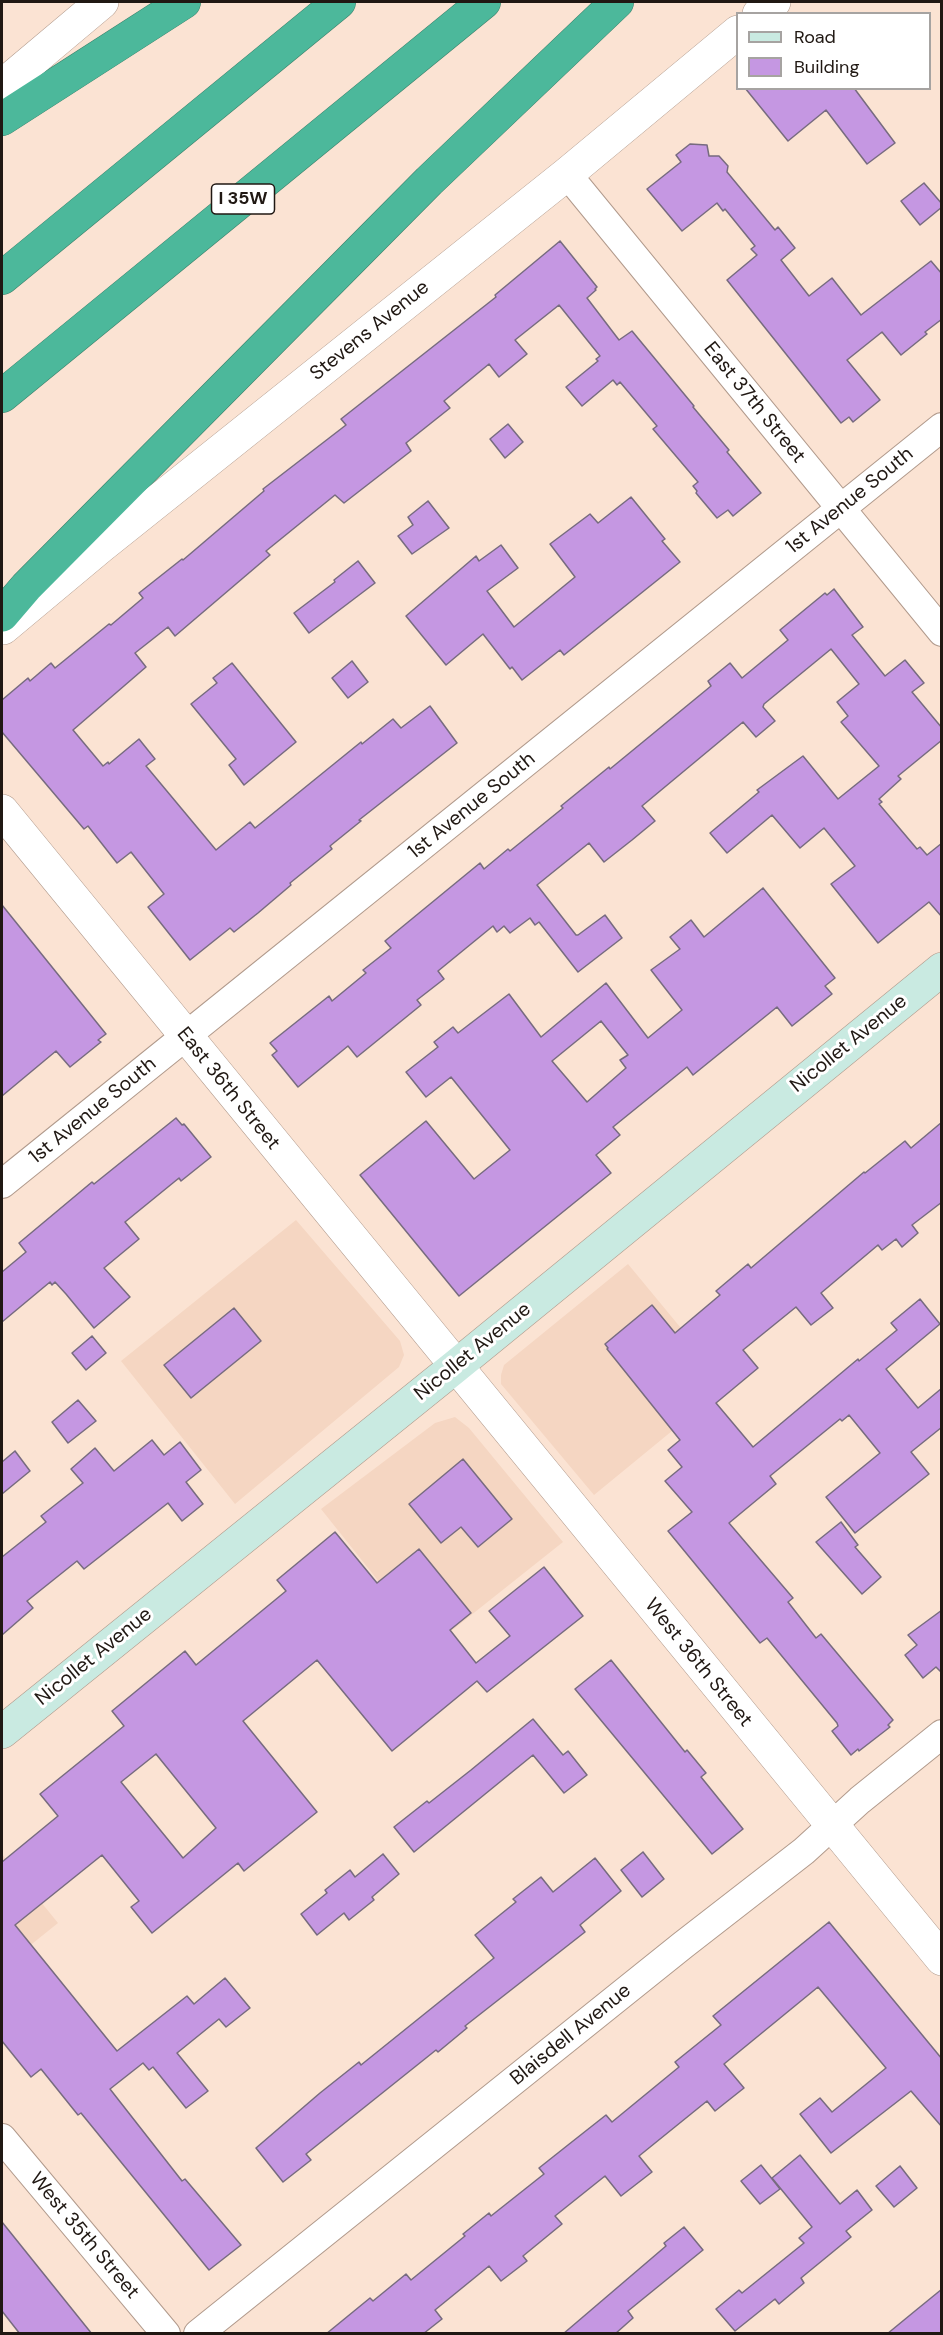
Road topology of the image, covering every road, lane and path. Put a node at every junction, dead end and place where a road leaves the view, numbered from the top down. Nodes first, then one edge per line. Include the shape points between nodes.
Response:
1 (102, 2) edge
2 (184, 2) edge
3 (339, 2) edge
4 (484, 2) edge
5 (617, 2) edge
6 (774, 2) edge
7 (762, 12) edge
8 (736, 34) edge
9 (2, 86) edge
10 (2, 119) edge
11 (567, 174) junction
12 (2, 278) edge
13 (2, 396) edge
14 (942, 426) edge
15 (841, 509) junction
16 (2, 615) edge
17 (2, 629) edge
18 (942, 632) edge
19 (2, 811) edge
20 (942, 969) edge
21 (186, 1037) junction
22 (2, 1184) edge
23 (456, 1366) junction
24 (2, 1732) edge
25 (942, 1734) edge
26 (831, 1826) junction
27 (942, 1959) edge
28 (2, 2138) edge
29 (166, 2334) edge
30 (198, 2334) edge

1 - 9 street
2 - 10 highway
3 - 12 highway
4 - 13 highway, I 35W
5 - 16 highway via 429,181
6 - 7 street
8 - 11 street, Stevens Avenue
11 - 15 street, East 37th Street
11 - 17 street, Stevens Avenue
14 - 15 street, 1st Avenue South
15 - 18 street, East 37th Street
15 - 21 street, 1st Avenue South
19 - 21 street, East 36th Street
20 - 23 main road, Nicollet Avenue
21 - 22 street, 1st Avenue South
21 - 23 street, East 36th Street
23 - 24 main road, Nicollet Avenue
23 - 26 street, West 36th Street
25 - 26 street, Blaisdell Avenue
26 - 27 street, West 36th Street
26 - 30 street, Blaisdell Avenue
28 - 29 street, West 35th Street

